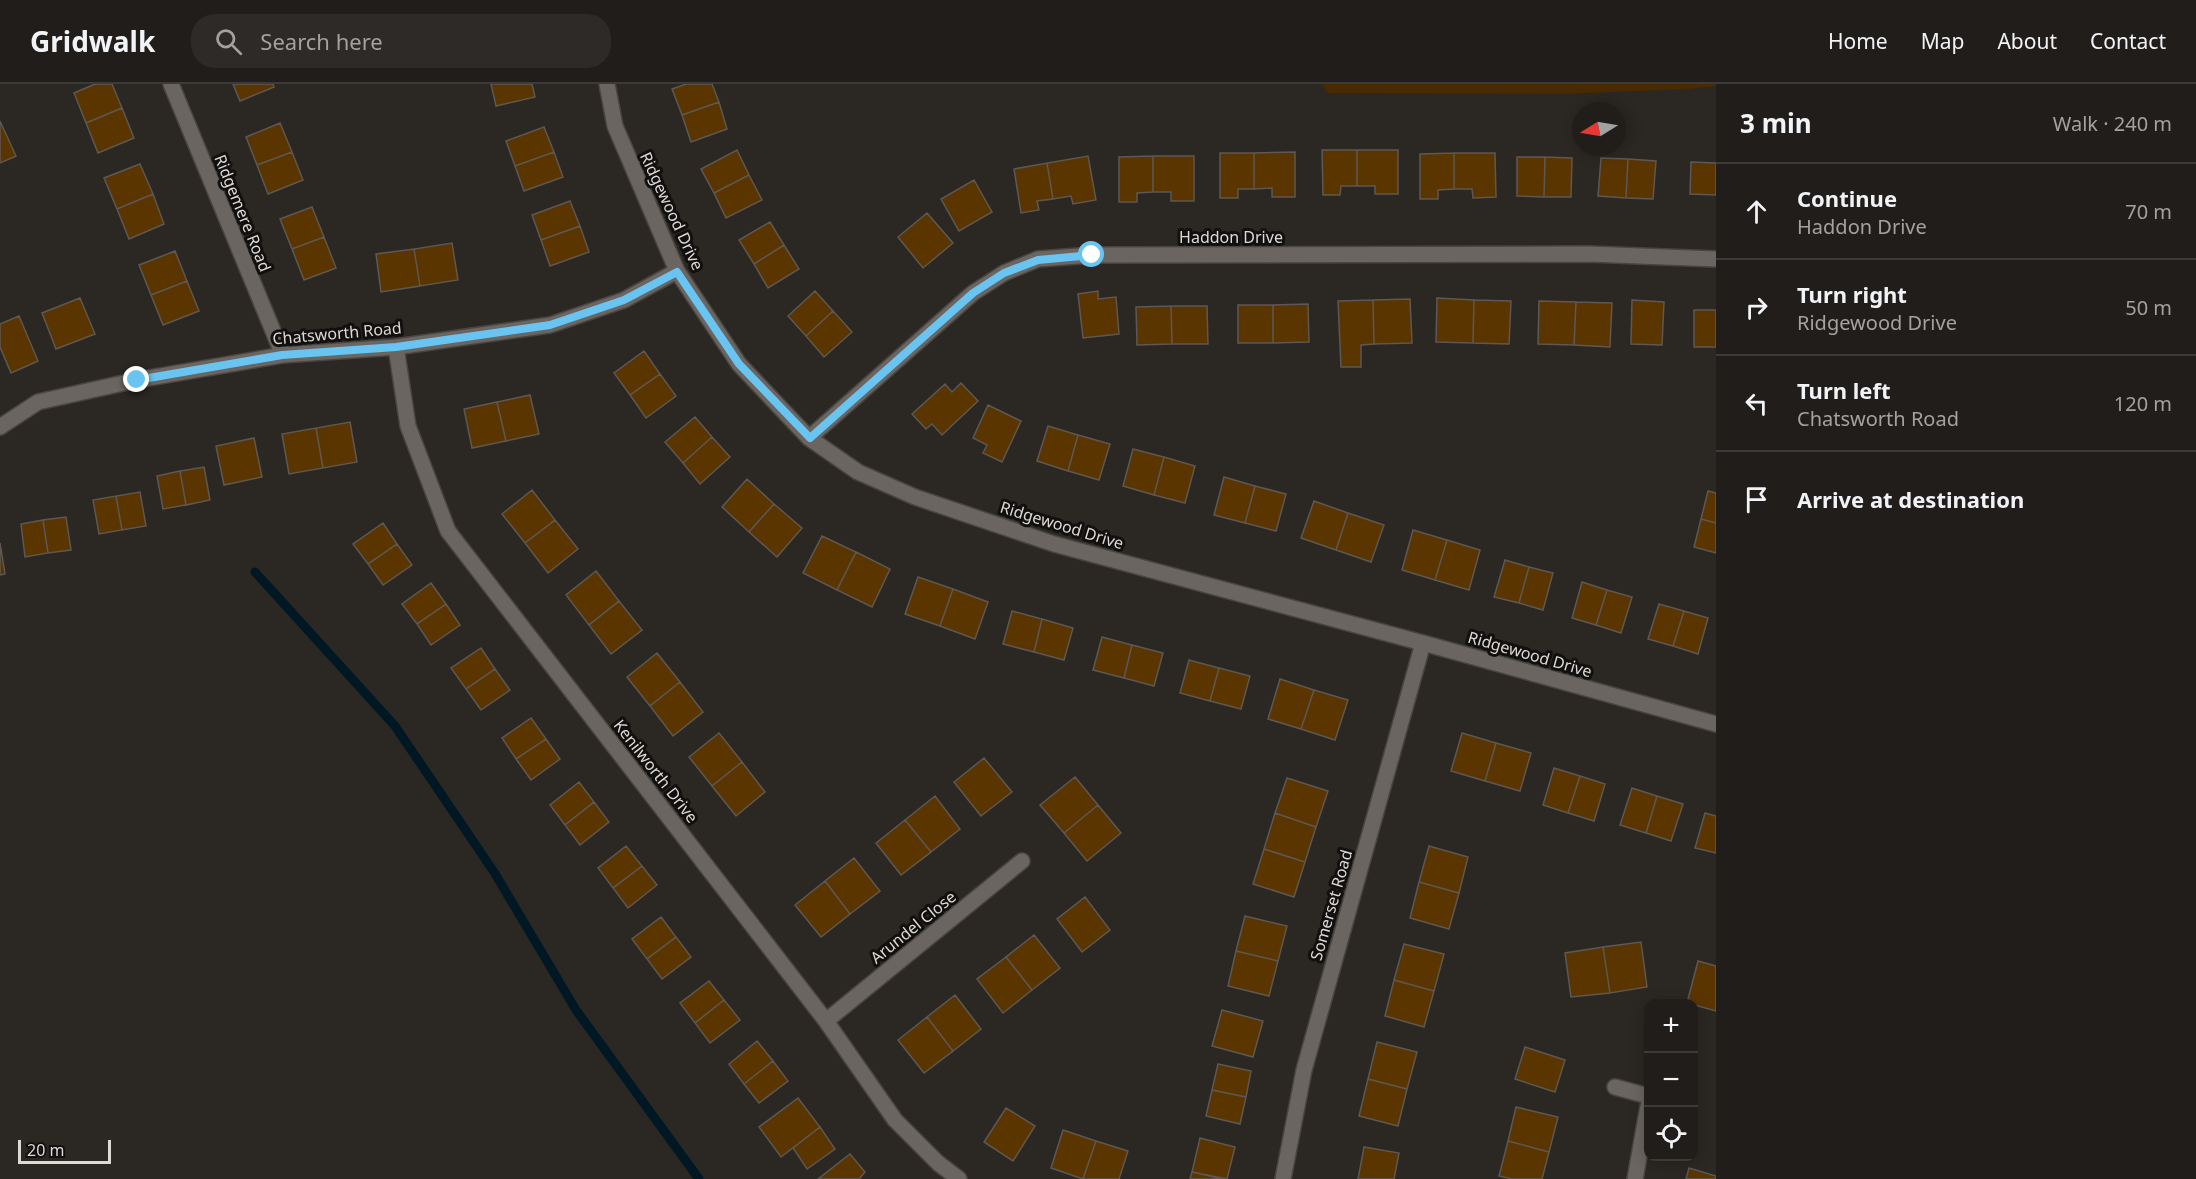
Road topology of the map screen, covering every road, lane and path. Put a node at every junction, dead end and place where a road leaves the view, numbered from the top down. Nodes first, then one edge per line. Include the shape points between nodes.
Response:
1 (171, 84) edge
2 (608, 84) edge
3 (1716, 259) edge
4 (677, 272) junction
5 (396, 347) junction
6 (282, 355) junction
7 (0, 427) edge
8 (810, 438) junction
9 (1423, 643) junction
10 (1716, 724) edge
11 (1022, 861) dead end
12 (826, 1021) junction
13 (1615, 1087) dead end
14 (1644, 1095) edge
15 (1648, 1107) edge
16 (960, 1179) edge
17 (1283, 1179) edge
18 (1635, 1179) edge

1 - 6 street, Ridgemere Road
2 - 4 street, Ridgewood Drive via 615,126
3 - 8 street, Haddon Drive via 1554,254 1104,255 1038,260 1004,273 973,293
4 - 5 street, Chatsworth Road via 624,300 550,325
4 - 8 street, Ridgewood Drive via 739,364
5 - 6 street, Chatsworth Road
5 - 12 street, Kenilworth Drive via 408,426 448,531
6 - 7 street, Chatsworth Road via 38,402
8 - 9 street, Ridgewood Drive via 858,472 915,497 1054,544
9 - 10 street, Ridgewood Drive
9 - 17 street, Somerset Road via 1304,1070
11 - 12 street, Arundel Close
12 - 16 street, Kenilworth Drive via 895,1120
13 - 14 street
15 - 18 street

